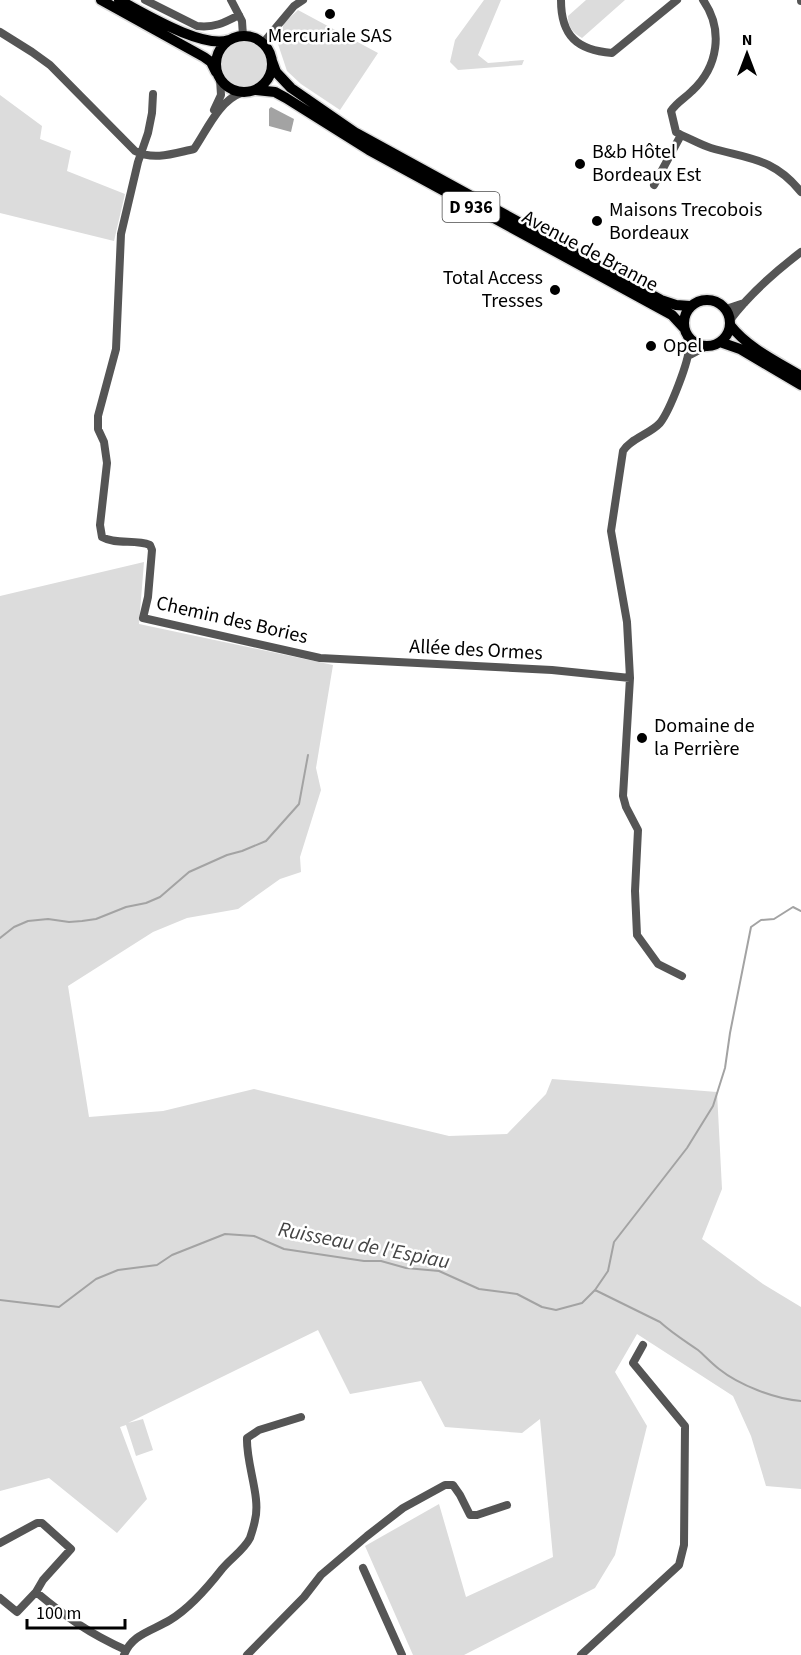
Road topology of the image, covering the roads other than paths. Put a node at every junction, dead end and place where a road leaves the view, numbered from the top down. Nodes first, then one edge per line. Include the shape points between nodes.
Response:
1 (101, 0) edge
2 (119, 0) edge
3 (145, 0) edge
4 (231, 0) edge
5 (303, 0) edge
6 (561, 0) edge
7 (677, 0) edge
8 (704, 0) edge
9 (239, 15) junction
10 (0, 32) edge
11 (237, 37) junction
12 (263, 43) junction
13 (272, 61) junction
14 (218, 76) junction
15 (256, 90) junction
16 (240, 93) junction
17 (153, 94) dead end
18 (681, 135) junction
19 (180, 152) junction
20 (142, 155) junction
21 (654, 185) dead end
22 (801, 192) edge
23 (801, 252) edge
24 (747, 301) junction
25 (690, 306) junction
26 (726, 309) junction
27 (730, 323) junction
28 (685, 332) junction
29 (720, 342) junction
30 (705, 347) junction
31 (688, 356) junction
32 (801, 376) edge
33 (801, 385) edge
34 (320, 658) joint
35 (630, 678) junction
36 (682, 976) dead end
37 (643, 1345) dead end
38 (301, 1417) dead end
39 (507, 1505) dead end
40 (0, 1543) edge
41 (363, 1568) dead end
42 (36, 1592) junction
43 (0, 1598) edge
44 (125, 1652) edge
45 (246, 1655) edge
46 (402, 1655) edge
47 (581, 1655) edge

1 - 14 main road via 212,62
2 - 11 main road via 210,42
3 - 9 street via 197,26 222,25
4 - 9 street
5 - 12 street
6 - 7 street via 564,27 572,39 600,52 612,53
8 - 18 street via 716,30 714,58 704,76 671,111 676,132
9 - 11 street
10 - 20 street via 50,65
11 - 12 main road via 250,36
11 - 14 main road via 220,49
12 - 13 main road
13 - 15 main road via 269,78
13 - 25 main road, Avenue de Branne / D 936 via 276,72 291,88 356,133 661,300
14 - 16 main road
14 - 19 street via 218,103 194,142
15 - 16 main road
15 - 28 main road, Avenue de Branne / D 936 via 286,98 369,150 672,315
16 - 19 street via 223,105 194,149
17 - 20 street
18 - 21 street
18 - 22 street via 776,167
19 - 20 street
20 - 34 street, Chemin des Bories via 121,234 116,349 98,416 107,463 102,537 144,543 153,550 143,618
23 - 24 street
24 - 26 street
24 - 27 street
25 - 26 main road via 705,300
25 - 28 main road
26 - 27 main road
27 - 29 main road via 729,332
27 - 32 main road via 753,347
28 - 30 main road via 691,341
28 - 31 street via 690,345
29 - 30 main road
29 - 33 main road via 740,349
30 - 31 street
31 - 35 street via 661,422 623,451 611,531 627,622
34 - 35 street, Allée des Ormes
35 - 36 street via 623,796 638,830 637,935 657,964
37 - 47 street via 633,1363 685,1426 684,1545 680,1565
38 - 44 street via 259,1430 247,1438 256,1517 250,1539 214,1581 172,1619 136,1637
39 - 45 street via 470,1515 453,1485 445,1485 403,1508 321,1575
40 - 42 street via 42,1523 71,1549
41 - 46 street
42 - 43 street via 17,1612
42 - 44 street via 72,1622

